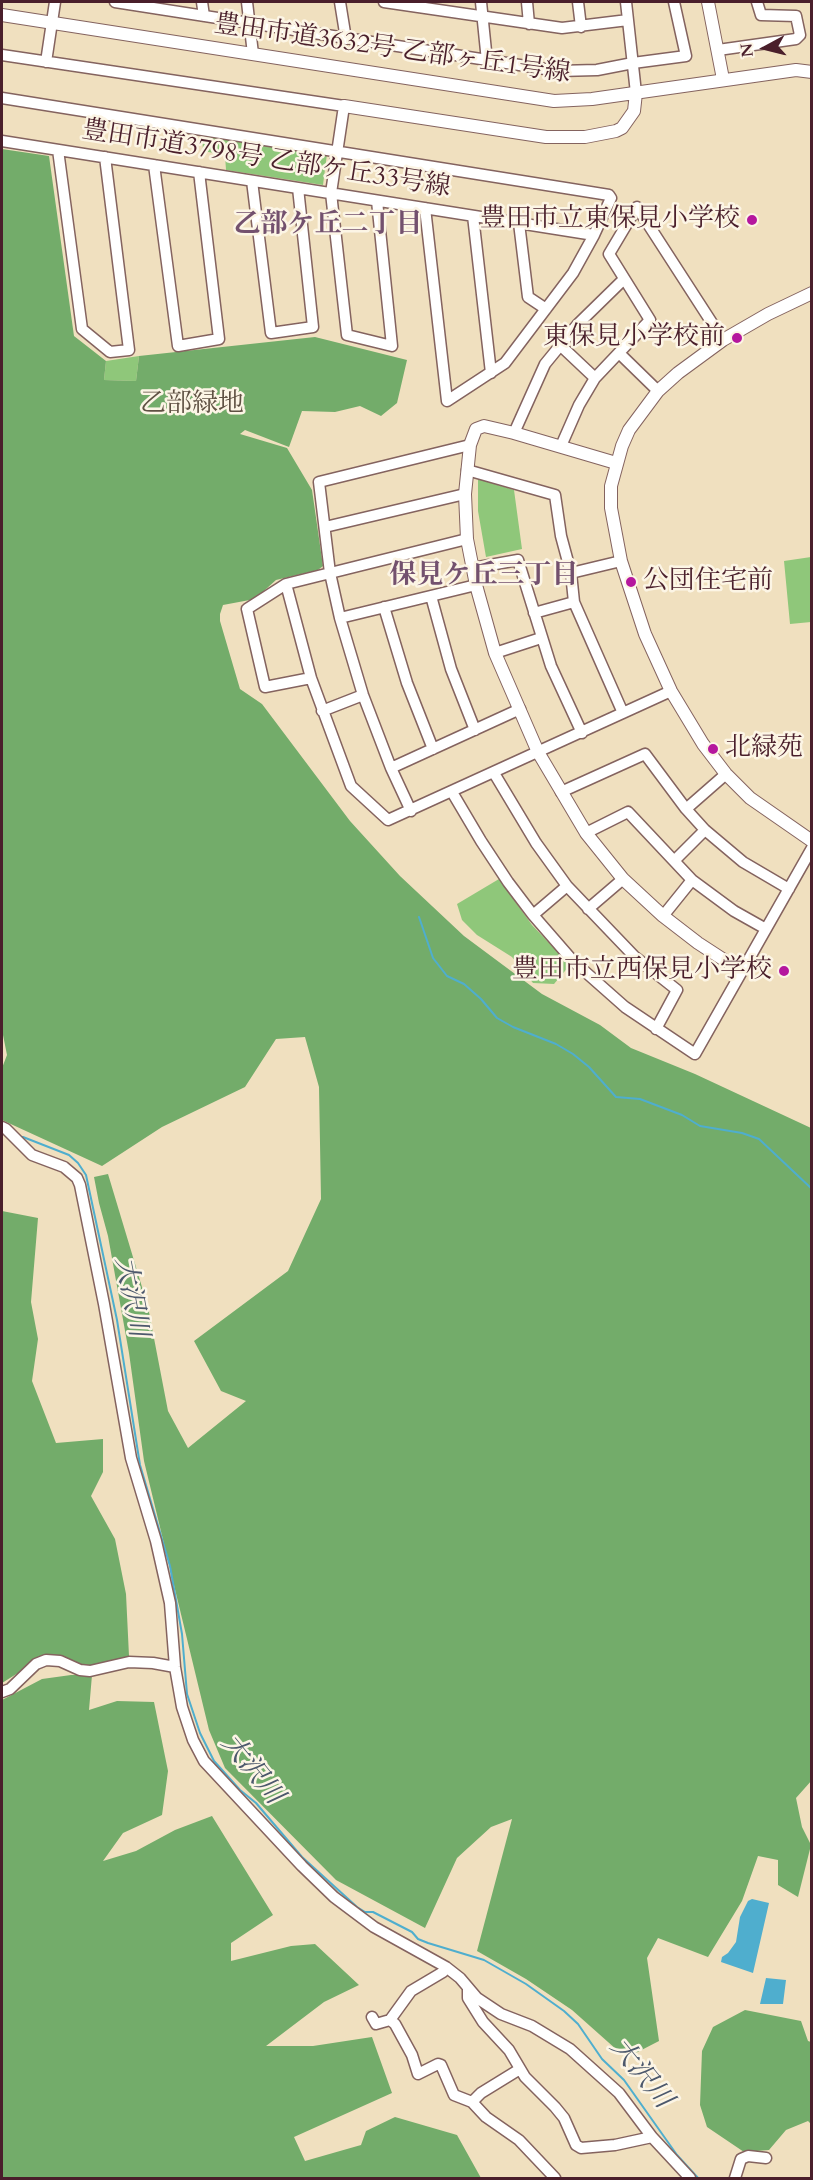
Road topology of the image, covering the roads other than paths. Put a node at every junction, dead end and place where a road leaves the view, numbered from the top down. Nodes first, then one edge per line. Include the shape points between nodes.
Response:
1 (56, 2) edge
2 (115, 2) edge
3 (202, 2) edge
4 (247, 2) edge
5 (340, 2) edge
6 (384, 2) edge
7 (481, 2) edge
8 (527, 2) edge
9 (578, 2) edge
10 (626, 2) edge
11 (674, 2) edge
12 (708, 2) edge
13 (757, 2) edge
14 (150, 4) edge
15 (433, 5) edge
16 (2, 15) edge
17 (204, 16) junction
18 (483, 17) junction
19 (628, 20) junction
20 (52, 23) junction
21 (249, 24) junction
22 (529, 24) junction
23 (580, 27) junction
24 (346, 39) junction
25 (718, 50) junction
26 (253, 54) junction
27 (2, 55) edge
28 (487, 61) junction
29 (46, 62) junction
30 (633, 63) junction
31 (812, 72) edge
32 (723, 79) junction
33 (636, 93) junction
34 (2, 98) edge
35 (344, 106) junction
36 (2, 141) edge
37 (58, 150) junction
38 (338, 152) junction
39 (105, 157) junction
40 (154, 165) junction
41 (199, 172) junction
42 (252, 181) junction
43 (298, 188) junction
44 (331, 193) junction
45 (377, 201) junction
46 (425, 208) junction
47 (473, 216) junction
48 (519, 223) junction
49 (594, 235) junction
50 (623, 280) junction
51 (812, 293) edge
52 (546, 309) junction
53 (723, 340) junction
54 (560, 345) junction
55 (619, 353) junction
56 (491, 373) junction
57 (595, 378) junction
58 (658, 391) junction
59 (514, 433) junction
60 (470, 445) junction
61 (561, 446) junction
62 (616, 463) junction
63 (467, 470) junction
64 (465, 494) junction
65 (325, 527) junction
66 (467, 540) junction
67 (621, 561) junction
68 (473, 568) junction
69 (330, 573) junction
70 (572, 573) junction
71 (286, 584) junction
72 (476, 585) junction
73 (431, 596) junction
74 (574, 602) junction
75 (384, 607) junction
76 (534, 613) junction
77 (340, 618) junction
78 (541, 638) junction
79 (495, 652) junction
80 (310, 678) junction
81 (671, 691) junction
82 (363, 695) junction
83 (520, 710) junction
84 (322, 711) junction
85 (623, 713) junction
86 (475, 730) junction
87 (582, 733) junction
88 (433, 749) junction
89 (538, 752) junction
90 (391, 768) junction
91 (494, 773) junction
92 (726, 774) junction
93 (452, 792) junction
94 (561, 792) junction
95 (686, 809) junction
96 (411, 811) junction
97 (705, 830) junction
98 (586, 833) junction
99 (812, 841) edge
100 (812, 848) edge
101 (674, 861) junction
102 (624, 879) junction
103 (692, 880) junction
104 (567, 886) junction
105 (789, 889) junction
106 (588, 909) junction
107 (532, 915) junction
108 (663, 916) junction
109 (766, 929) junction
110 (741, 971) junction
111 (656, 1029) junction
112 (2, 1127) edge
113 (176, 1667) junction
114 (2, 1692) edge
115 (446, 1967) junction
116 (460, 1978) junction
117 (372, 2017) dead end
118 (390, 2020) junction
119 (520, 2069) junction
120 (472, 2102) junction
121 (652, 2137) junction
122 (766, 2158) dead end
123 (555, 2178) edge
124 (690, 2178) edge
125 (735, 2178) edge

1 - 20 street
2 - 14 street
3 - 17 street
4 - 21 street
5 - 24 street
6 - 15 street
7 - 18 street
8 - 22 street
9 - 23 street
10 - 19 street
11 - 30 street via 686,56
12 - 25 street
13 - 25 street via 761,15 796,16 800,35 796,39
14 - 17 street
15 - 18 street
16 - 20 street, 豊田市道3632号 乙部ヶ丘1号線
17 - 21 street
18 - 22 street
18 - 28 street
19 - 23 street
19 - 30 street
20 - 26 street, 豊田市道3632号 乙部ヶ丘1号線
20 - 29 street
21 - 24 street
21 - 26 street
22 - 23 street
24 - 28 street
25 - 32 street
26 - 33 street, 豊田市道3632号 乙部ヶ丘1号線 via 554,101
27 - 29 street
28 - 30 street via 558,71 597,70
29 - 35 street
30 - 33 street
31 - 32 street, 豊田市道3632号 乙部ヶ丘1号線 via 796,70
32 - 33 street, 豊田市道3632号 乙部ヶ丘1号線
33 - 35 street via 634,111 621,128 585,137 546,136
34 - 38 street
35 - 38 street
36 - 37 street, 豊田市道3798号 乙部ケ丘33号線
37 - 39 street, 豊田市道3798号 乙部ケ丘33号線
37 - 39 street via 82,329 110,352 129,350
38 - 44 street
38 - 49 street via 609,195
39 - 40 street, 豊田市道3798号 乙部ケ丘33号線
40 - 41 street, 豊田市道3798号 乙部ケ丘33号線
40 - 41 street via 178,346 219,339
41 - 42 street, 豊田市道3798号 乙部ケ丘33号線
42 - 43 street, 豊田市道3798号 乙部ケ丘33号線
42 - 43 street via 271,333 314,327
43 - 44 street, 豊田市道3798号 乙部ケ丘33号線
44 - 45 street, 豊田市道3798号 乙部ケ丘33号線
44 - 45 street via 347,335 392,346
45 - 46 street, 豊田市道3798号 乙部ケ丘33号線
46 - 47 street, 豊田市道3798号 乙部ケ丘33号線
46 - 56 street via 447,401
47 - 48 street, 豊田市道3798号 乙部ケ丘33号線
47 - 56 street
48 - 49 street, 豊田市道3798号 乙部ケ丘33号線
48 - 52 street via 528,297
49 - 52 street via 573,273
50 - 53 street via 609,254 637,207
50 - 54 street
50 - 55 street via 650,320
51 - 53 street
52 - 56 street via 505,363
53 - 58 street
54 - 57 street
54 - 59 street via 540,372
55 - 57 street
55 - 58 street
57 - 61 street
58 - 62 street via 629,430
59 - 60 street via 484,426 476,429
59 - 61 street
60 - 63 street
60 - 65 street via 319,482
61 - 62 street
62 - 67 street via 611,508
63 - 64 street
63 - 70 street via 555,495
64 - 65 street
64 - 66 street
65 - 69 street
66 - 68 street
66 - 69 street
67 - 70 street
67 - 81 street via 645,634
68 - 72 street
68 - 76 street via 518,560
69 - 71 street
69 - 77 street
70 - 74 street
71 - 80 street
71 - 80 street via 247,609 265,687
72 - 73 street
72 - 79 street
73 - 75 street
73 - 86 street via 451,669
74 - 76 street
74 - 85 street
75 - 77 street
75 - 88 street via 407,683
76 - 78 street
77 - 82 street
78 - 79 street
78 - 87 street
79 - 83 street
80 - 84 street
81 - 85 street
81 - 92 street
82 - 84 street
82 - 90 street
83 - 86 street
83 - 89 street
84 - 96 street via 351,786 388,820
85 - 87 street
86 - 88 street
87 - 89 street
88 - 90 street
89 - 91 street
89 - 94 street
90 - 96 street
91 - 93 street
91 - 104 street
92 - 95 street
92 - 99 street via 750,798
93 - 96 street
93 - 107 street
94 - 95 street via 645,754
94 - 98 street
95 - 97 street
97 - 101 street
97 - 105 street via 743,862
98 - 101 street via 628,812
98 - 102 street
100 - 105 street
101 - 103 street
102 - 106 street
102 - 108 street
103 - 108 street
103 - 109 street
104 - 106 street
104 - 107 street
105 - 109 street
106 - 111 street via 634,956 677,990
107 - 111 street via 573,961
108 - 110 street
109 - 110 street
110 - 111 street via 695,1054
112 - 113 street via 32,1155 64,1167 80,1185 131,1458 170,1603
113 - 114 street via 129,1662 90,1671 46,1660
113 - 115 street via 189,1730 213,1773 334,1898 374,1927
115 - 116 street
115 - 118 street via 411,1991
116 - 119 street via 469,1989 468,1998 478,2014
116 - 121 street via 477,1998 501,2014 532,2026 570,2049 619,2093
117 - 118 street via 376,2024
118 - 120 street via 407,2046 418,2074 441,2065 454,2094
119 - 120 street
119 - 121 street via 564,2118 581,2148
120 - 123 street via 519,2140
121 - 124 street
122 - 125 street via 741,2159

